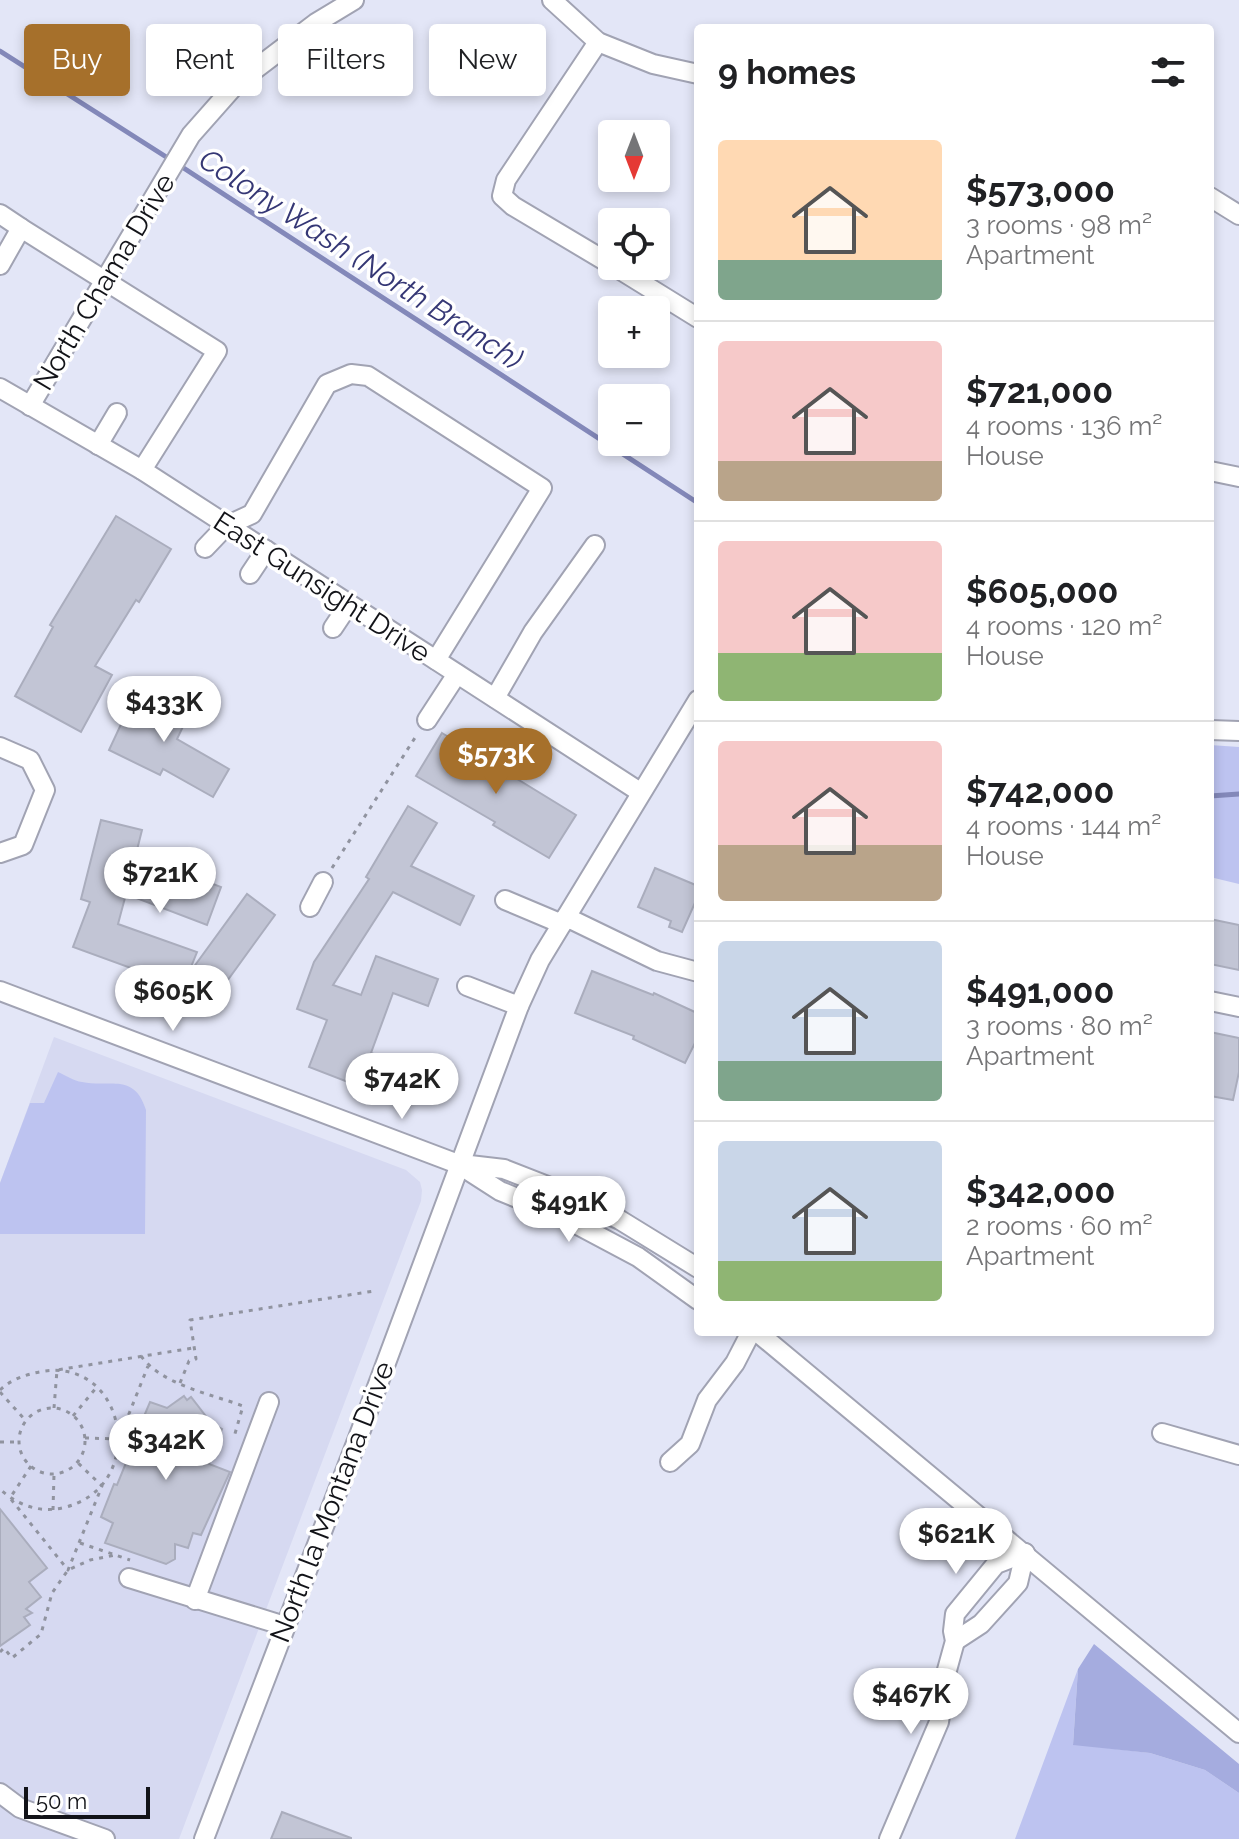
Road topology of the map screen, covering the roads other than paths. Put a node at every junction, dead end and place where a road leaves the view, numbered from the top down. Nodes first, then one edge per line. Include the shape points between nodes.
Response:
1 (354, 0) edge
2 (552, 0) edge
3 (598, 42) junction
4 (694, 73) edge
5 (1214, 199) edge
6 (0, 214) edge
7 (1239, 215) edge
8 (21, 228) junction
9 (598, 257) edge
10 (0, 265) edge
11 (636, 280) edge
12 (102, 281) junction
13 (694, 316) edge
14 (0, 388) edge
15 (30, 406) junction
16 (117, 413) dead end
17 (98, 445) junction
18 (142, 470) junction
19 (1214, 472) edge
20 (1239, 477) edge
21 (226, 526) junction
22 (595, 545) dead end
23 (205, 548) dead end
24 (266, 550) junction
25 (250, 574) dead end
26 (349, 604) junction
27 (333, 628) dead end
28 (436, 660) junction
29 (457, 674) junction
30 (495, 698) junction
31 (694, 706) edge
32 (427, 720) road end
33 (1214, 730) edge
34 (1239, 731) edge
35 (0, 747) edge
36 (640, 792) junction
37 (0, 853) edge
38 (323, 882) road end
39 (505, 900) dead end
40 (310, 907) dead end
41 (564, 921) junction
42 (694, 971) edge
43 (467, 986) dead end
44 (0, 991) edge
45 (1214, 1002) edge
46 (519, 1006) junction
47 (1239, 1007) edge
48 (458, 1164) junction
49 (694, 1266) edge
50 (694, 1297) edge
51 (752, 1336) edge
52 (759, 1336) edge
53 (269, 1402) dead end
54 (1162, 1433) dead end
55 (1239, 1455) edge
56 (670, 1462) dead end
57 (1025, 1553) junction
58 (136, 1571) road end
59 (970, 1593) junction
60 (195, 1600) junction
61 (993, 1611) junction
62 (285, 1626) junction
63 (955, 1641) junction
64 (1239, 1733) edge
65 (0, 1793) edge
66 (105, 1839) edge
67 (204, 1839) edge
68 (889, 1839) edge

1 - 12 street, North Chama Drive via 237,83 191,135
2 - 3 street
3 - 4 street
3 - 9 street via 506,180 502,196
5 - 7 street
6 - 8 street
8 - 10 street
8 - 12 street
11 - 13 street
12 - 15 street, North Chama Drive
12 - 18 street via 217,351
14 - 15 street, East Gunsight Drive
15 - 17 street, East Gunsight Drive
16 - 17 street
17 - 18 street, East Gunsight Drive
18 - 21 street, East Gunsight Drive
19 - 20 street
21 - 23 street
21 - 24 street, East Gunsight Drive
21 - 28 street via 252,514 327,384 351,374 368,376 542,488
22 - 30 street via 533,632
24 - 25 street
24 - 26 street, East Gunsight Drive
26 - 27 street
26 - 28 street, East Gunsight Drive
28 - 29 street, East Gunsight Drive
29 - 30 street, East Gunsight Drive
29 - 32 street
30 - 36 street, East Gunsight Drive
31 - 36 street
33 - 34 street
35 - 37 street via 30,760 45,790 23,845
36 - 41 street
38 - 40 street
39 - 41 street
41 - 42 street
41 - 46 street
43 - 46 street
44 - 48 street
45 - 47 street
46 - 48 street
48 - 49 street via 504,1169 560,1191
48 - 50 street via 500,1191 638,1257
48 - 62 street, North la Montana Drive
51 - 56 street via 707,1400 690,1444
52 - 57 street
53 - 60 street
54 - 55 street
57 - 59 street via 996,1564
57 - 61 street via 1018,1583
57 - 64 street
58 - 60 street
59 - 61 street
59 - 63 street via 955,1614
60 - 62 street
61 - 63 street
62 - 67 street, North la Montana Drive
63 - 68 street via 939,1722
65 - 66 street via 20,1808

